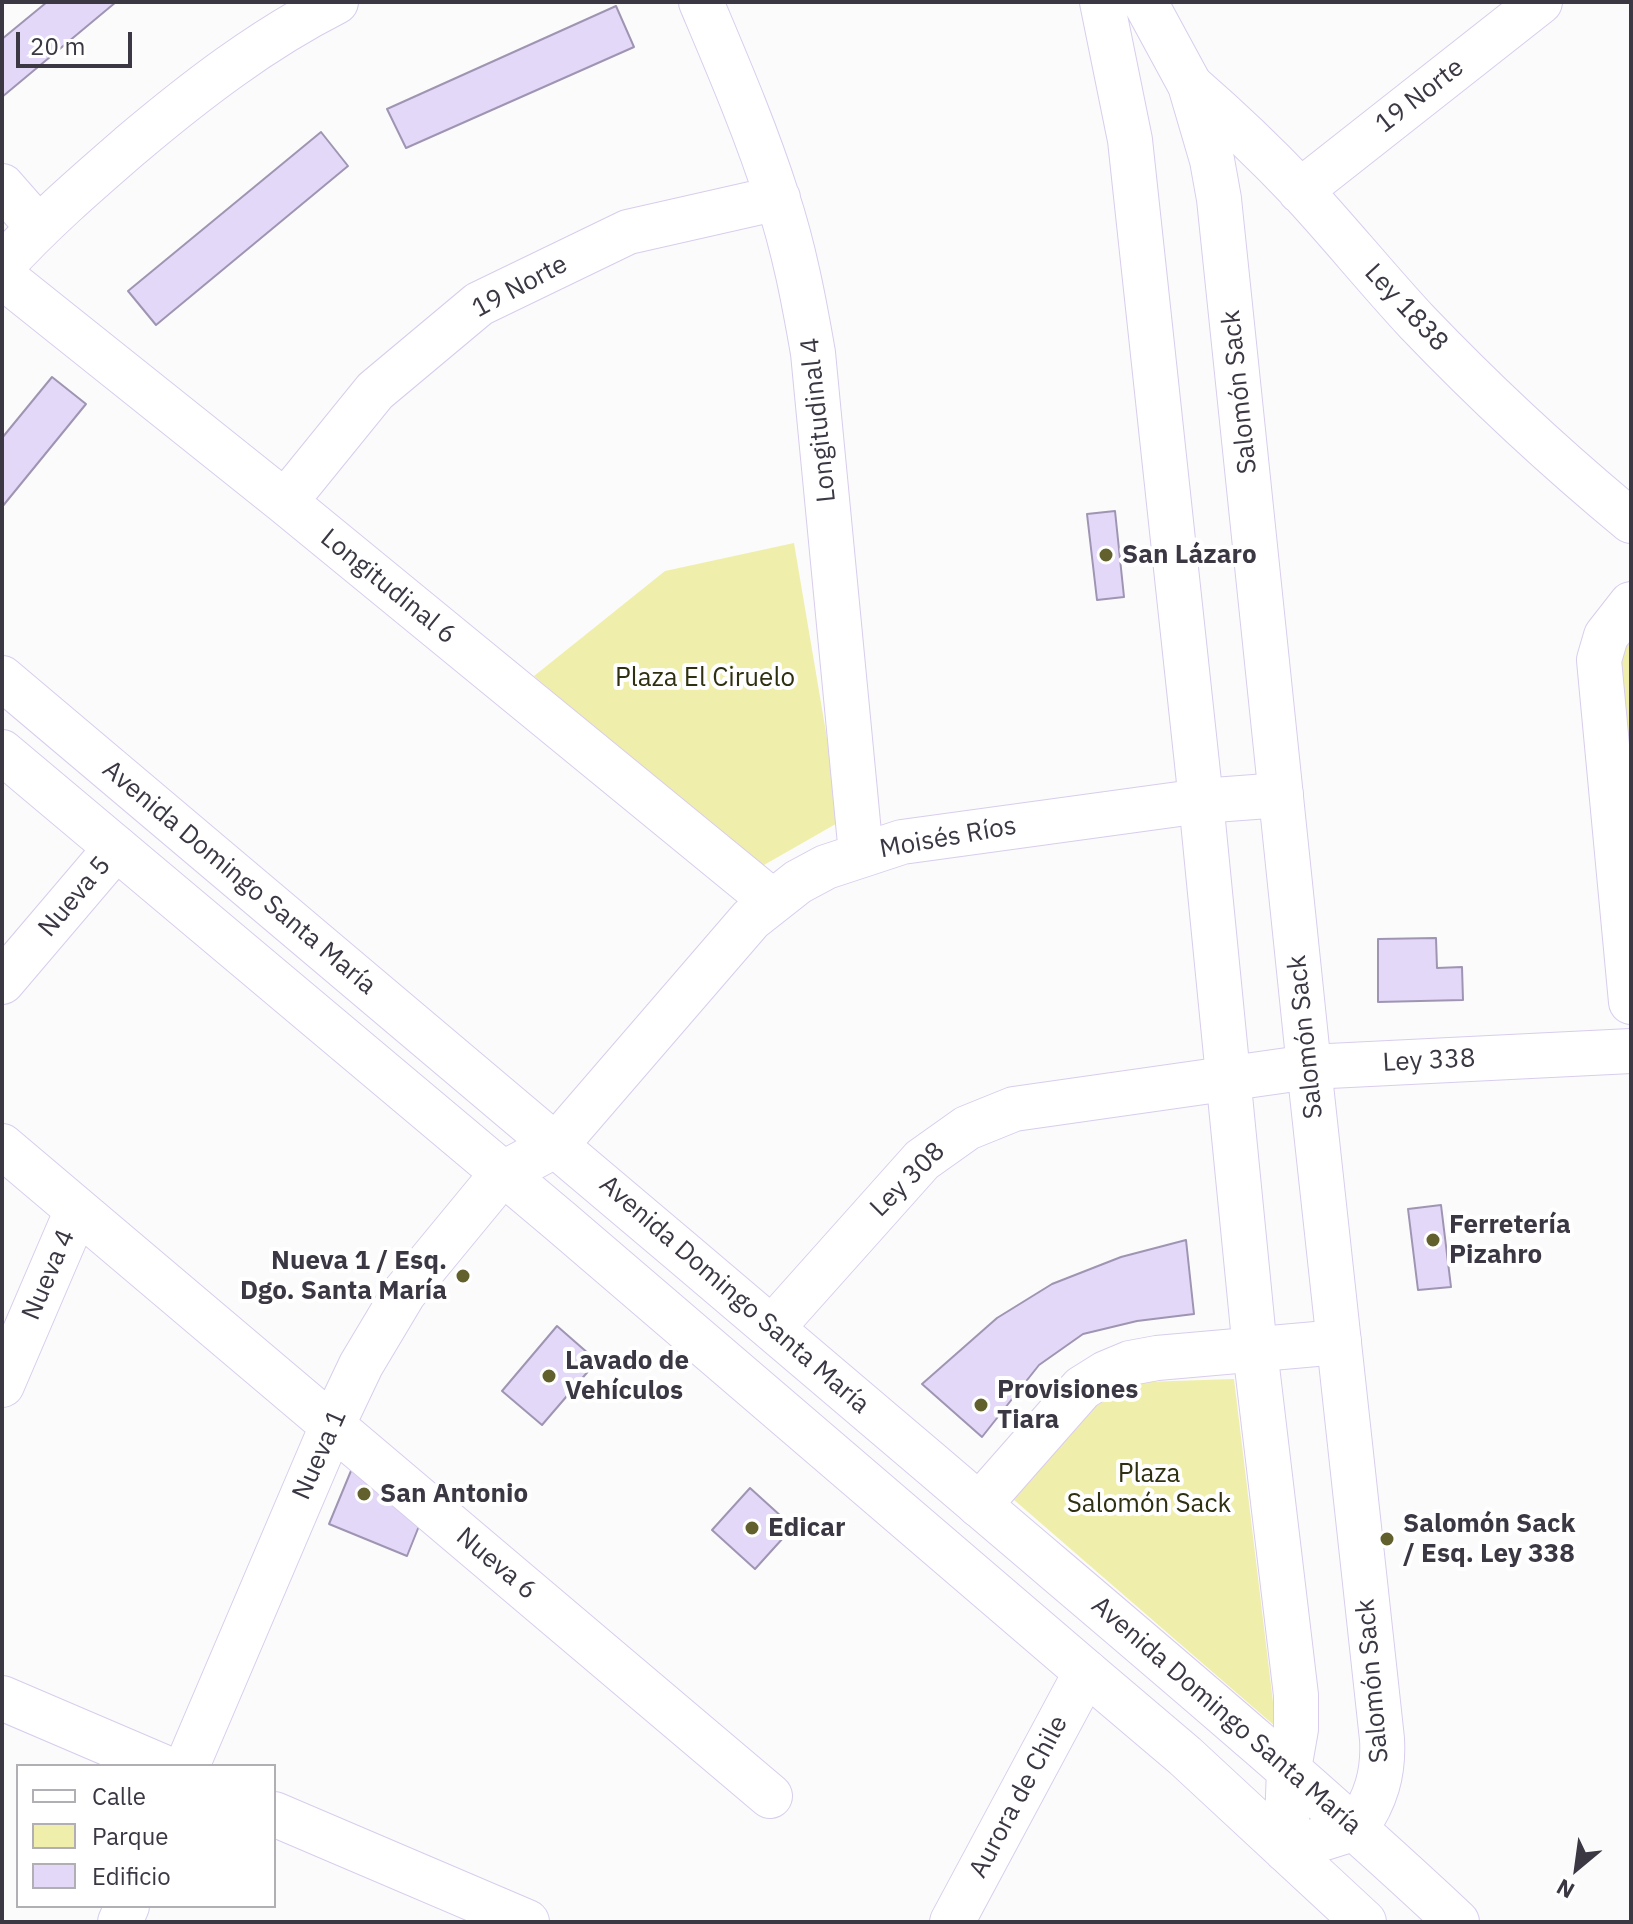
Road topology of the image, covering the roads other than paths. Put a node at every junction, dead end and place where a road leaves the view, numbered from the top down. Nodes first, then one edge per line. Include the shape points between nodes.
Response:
1 (701, 2) edge
2 (1102, 2) edge
3 (1145, 2) edge
4 (1540, 2) edge
5 (311, 7) edge
6 (1190, 85) junction
7 (2, 186) edge
8 (1300, 191) junction
9 (778, 198) junction
10 (38, 227) junction
11 (2, 266) edge
12 (2, 276) edge
13 (285, 502) junction
14 (1631, 521) edge
15 (1631, 604) edge
16 (2, 678) edge
17 (2, 752) edge
18 (1281, 795) junction
19 (1201, 801) junction
20 (116, 848) junction
21 (861, 854) junction
22 (772, 901) junction
23 (2, 982) edge
24 (1631, 1002) edge
25 (1631, 1051) edge
26 (1309, 1067) junction
27 (1229, 1080) junction
28 (556, 1145) junction
29 (2, 1146) edge
30 (502, 1174) junction
31 (77, 1210) junction
32 (772, 1328) junction
33 (1339, 1342) junction
34 (1255, 1350) junction
35 (2, 1385) edge
36 (332, 1426) junction
37 (979, 1505) junction
38 (1086, 1672) junction
39 (2, 1698) edge
40 (156, 1764) edge
41 (188, 1764) edge
42 (1289, 1769) junction
43 (770, 1796) dead end
44 (276, 1815) edge
45 (1356, 1828) junction
46 (1286, 1850) junction
47 (507, 1918) edge
48 (952, 1922) edge
49 (1364, 1922) edge
50 (1457, 1922) edge

1 - 9 street, Longitudinal 4
2 - 19 street via 1130,140
3 - 6 street, Salomón Sack
4 - 8 street, 19 Norte
5 - 10 street via 163,118
6 - 8 street, Ley 1838
6 - 18 street, Salomón Sack via 1212,160 1224,239
7 - 10 street
8 - 14 street, Ley 1838 via 1470,375
9 - 13 street, 19 Norte via 628,232 479,304 375,391
9 - 21 street, Longitudinal 4 via 813,353
10 - 11 street
12 - 13 street, Longitudinal 6
13 - 22 street, Longitudinal 6
15 - 24 street via 1606,636 1599,660
16 - 28 street, Avenida Domingo Santa María
17 - 20 street
18 - 19 street, Moisés Ríos
18 - 26 street, Salomón Sack
19 - 21 street, Moisés Ríos via 933,836
19 - 27 street
20 - 23 street, Nueva 5
20 - 30 street
21 - 22 street, Moisés Ríos via 812,875
22 - 28 street, Moisés Ríos
25 - 26 street, Ley 338
26 - 27 street, Ley 338
26 - 33 street, Salomón Sack
27 - 32 street, Ley 308 via 1039,1104 967,1128 943,1142 902,1180
27 - 34 street
28 - 30 street, Moisés Ríos
28 - 32 street, Avenida Domingo Santa María
29 - 31 street, Nueva 6
30 - 36 street, Nueva 1 via 404,1293
30 - 38 street
31 - 35 street, Nueva 4
31 - 36 street, Nueva 6
32 - 37 street, Avenida Domingo Santa María
33 - 34 street
33 - 45 street, Salomón Sack via 1383,1758 1376,1796
34 - 37 street via 1157,1358 1106,1373 1061,1408
34 - 42 street via 1296,1695
36 - 41 street, Nueva 1
36 - 43 street, Nueva 6
37 - 42 street, Avenida Domingo Santa María
38 - 46 street
38 - 48 street, Aurora de Chile
39 - 40 street
42 - 45 street, Avenida Domingo Santa María
42 - 46 street
44 - 47 street
45 - 46 street
45 - 50 street, Avenida Domingo Santa María
46 - 49 street

